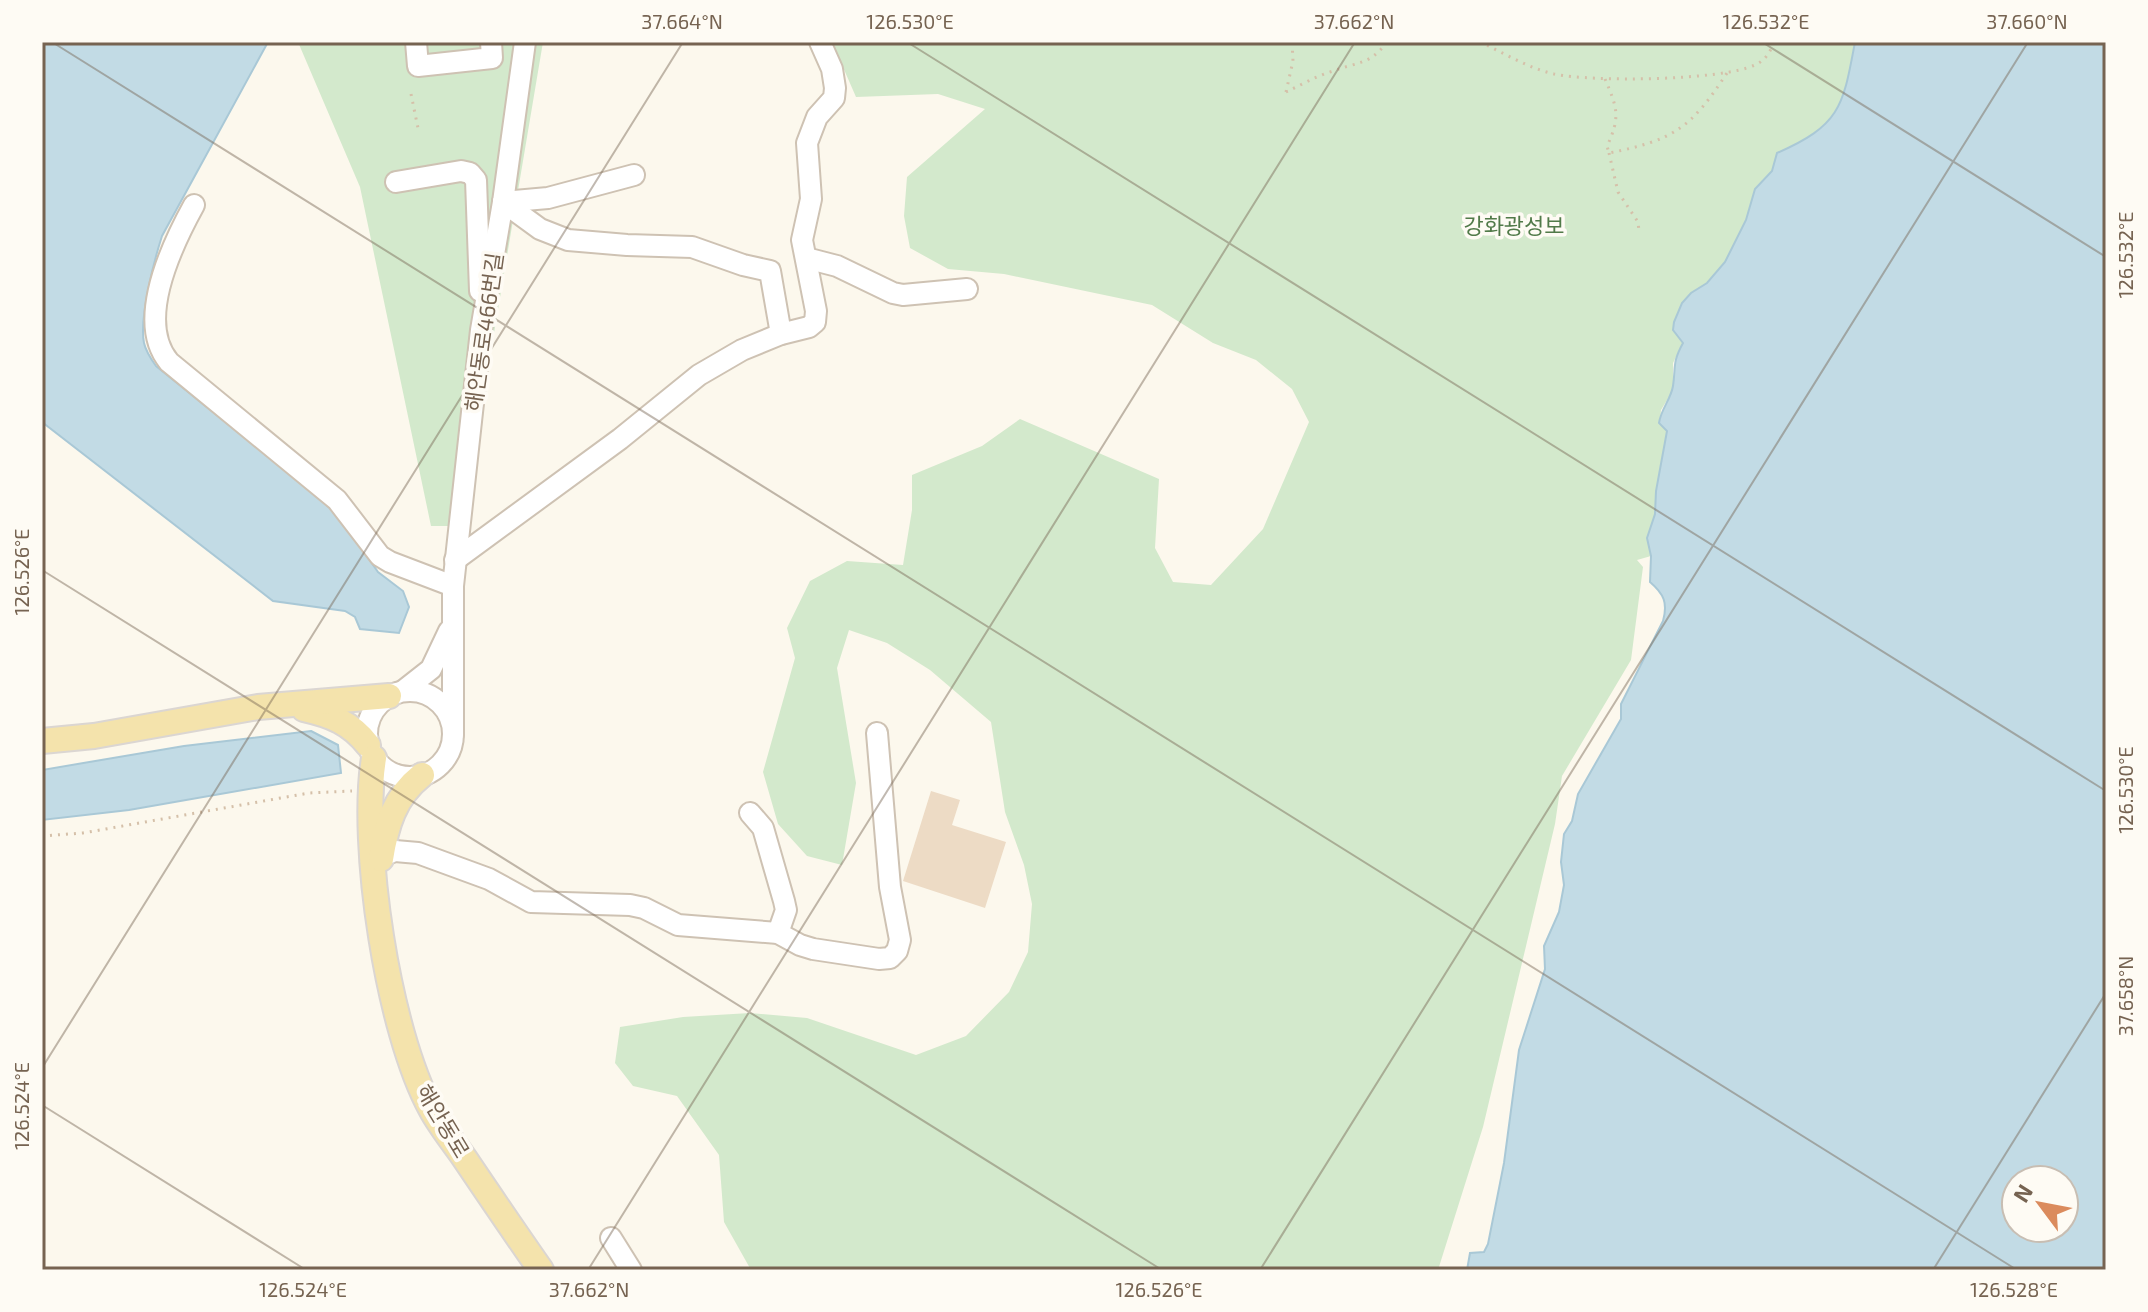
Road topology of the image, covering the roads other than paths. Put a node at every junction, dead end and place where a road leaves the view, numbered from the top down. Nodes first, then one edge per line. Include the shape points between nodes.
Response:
1 (416, 42) edge
2 (491, 42) edge
3 (525, 42) edge
4 (820, 42) edge
5 (634, 175) dead end
6 (396, 182) dead end
7 (503, 202) junction
8 (194, 205) dead end
9 (806, 258) junction
10 (967, 289) dead end
11 (481, 330) junction
12 (781, 334) junction
13 (455, 560) junction
14 (453, 586) junction
15 (452, 624) junction
16 (396, 694) junction
17 (258, 707) junction
18 (877, 733) dead end
19 (453, 734) junction
20 (42, 741) edge
21 (371, 752) junction
22 (422, 775) junction
23 (750, 813) dead end
24 (381, 856) junction
25 (378, 906) junction
26 (778, 933) junction
27 (611, 1238) dead end
28 (541, 1270) edge
29 (631, 1270) edge

1 - 2 street via 418,66 492,58
3 - 7 street, 해안동로466번길
4 - 9 street via 835,88 807,143 811,199 802,240
5 - 7 street via 548,198
6 - 11 street via 461,171 476,180
7 - 11 street, 해안동로466번길
7 - 12 street via 540,229 568,240 692,247 770,271
8 - 14 street via 165,263 155,319 162,353 337,500 380,556
9 - 10 street via 903,295
9 - 12 street via 815,322
11 - 13 street, 해안동로466번길
12 - 13 street via 699,375
13 - 14 street, 해안동로466번길
14 - 15 street, 해안동로466번길
15 - 16 street via 431,669
15 - 19 street, 해안동로466번길
16 - 17 main road
16 - 19 street via 418,691 432,696 443,706
16 - 21 street via 377,706 370,719
17 - 20 main road
17 - 21 main road via 302,709 338,719 359,733
18 - 26 street via 897,951 879,959 800,945
19 - 22 street via 444,760
21 - 22 street via 395,774
21 - 25 main road, 해안동로
22 - 24 main road, 해안동로 via 408,786 392,813
23 - 26 street via 763,828 784,901
24 - 25 main road, 해안동로
24 - 26 street via 405,850 418,853 489,879 531,902 630,905 678,925
25 - 28 main road, 해안동로 via 399,1019 423,1095
27 - 29 street

